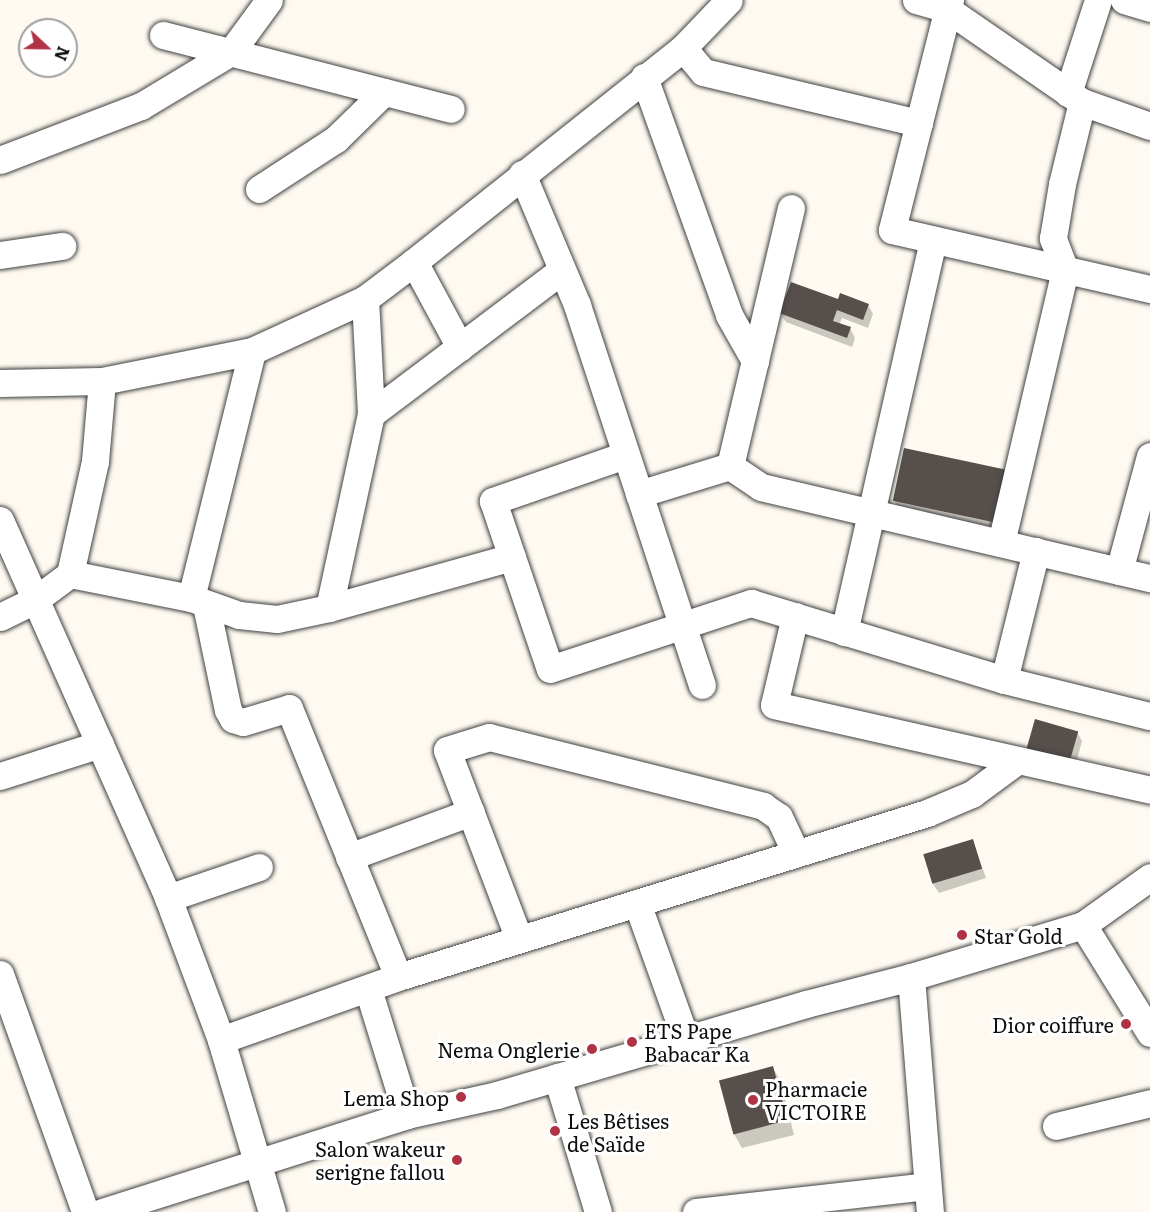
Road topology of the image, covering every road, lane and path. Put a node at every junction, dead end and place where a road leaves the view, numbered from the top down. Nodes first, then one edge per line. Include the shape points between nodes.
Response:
1 (269, 0) edge
2 (729, 0) edge
3 (916, 0) edge
4 (1098, 0) edge
5 (949, 5) edge
6 (163, 35) dead end
7 (683, 48) junction
8 (231, 52) junction
9 (644, 77) junction
10 (384, 92) junction
11 (1075, 98) junction
12 (451, 109) dead end
13 (919, 123) junction
14 (1150, 126) edge
15 (0, 160) edge
16 (522, 174) junction
17 (259, 189) dead end
18 (791, 208) dead end
19 (933, 240) junction
20 (62, 246) dead end
21 (0, 255) edge
22 (414, 262) junction
23 (1065, 270) junction
24 (561, 271) junction
25 (1150, 289) edge
26 (364, 299) junction
27 (460, 347) junction
28 (252, 351) junction
29 (755, 361) junction
30 (102, 381) junction
31 (0, 383) edge
32 (371, 414) junction
33 (625, 455) junction
34 (1150, 456) edge
35 (730, 466) junction
36 (639, 494) junction
37 (871, 512) junction
38 (0, 520) edge
39 (1000, 543) junction
40 (1036, 551) junction
41 (512, 557) junction
42 (1119, 570) junction
43 (70, 574) junction
44 (1150, 578) edge
45 (35, 600) junction
46 (199, 601) junction
47 (329, 608) junction
48 (0, 616) edge
49 (795, 616) junction
50 (682, 625) junction
51 (844, 632) junction
52 (1004, 680) junction
53 (702, 685) dead end
54 (1150, 716) edge
55 (100, 744) junction
56 (1018, 760) junction
57 (0, 776) edge
58 (1150, 790) edge
59 (471, 812) junction
60 (796, 854) junction
61 (349, 857) junction
62 (259, 867) dead end
63 (1150, 877) edge
64 (168, 898) junction
65 (637, 903) junction
66 (1083, 925) junction
67 (519, 939) junction
68 (0, 974) edge
69 (398, 977) junction
70 (911, 978) junction
71 (368, 989) junction
72 (1150, 1033) edge
73 (221, 1040) junction
74 (686, 1040) junction
75 (557, 1077) junction
76 (1150, 1103) edge
77 (407, 1115) junction
78 (1056, 1126) dead end
79 (256, 1163) junction
80 (928, 1199) edge
81 (840, 1203) edge
82 (85, 1212) edge
83 (102, 1212) edge
84 (272, 1212) edge
85 (598, 1212) edge
86 (696, 1212) edge

1 - 8 street
2 - 7 street
3 - 5 street
4 - 11 street
5 - 11 street
5 - 13 street
6 - 8 street
7 - 9 street
7 - 13 street via 703,72
8 - 10 street
8 - 15 street via 141,106
9 - 16 street
9 - 29 street via 729,315
10 - 12 street
10 - 17 street via 336,139
11 - 14 street
11 - 23 street via 1053,237
13 - 19 street via 892,230
16 - 22 street
16 - 24 street
18 - 29 street
19 - 23 street
19 - 37 street
20 - 21 street
22 - 26 street
22 - 27 street
23 - 25 street
23 - 39 street
24 - 27 street
24 - 33 street via 577,305
26 - 28 street
26 - 32 street
27 - 32 street
28 - 30 street
28 - 46 street
29 - 35 street
30 - 31 street
30 - 43 street via 95,461
32 - 47 street
33 - 36 street
33 - 41 street via 493,501
34 - 42 street
35 - 36 street
35 - 37 street via 761,487
36 - 50 street
37 - 39 street
37 - 51 street
38 - 45 street
39 - 40 street
40 - 42 street
40 - 52 street
41 - 47 street
41 - 50 street via 550,669
42 - 44 street
43 - 45 street
43 - 46 street
45 - 48 street
45 - 55 street
46 - 47 street via 239,615 277,619
46 - 61 street via 233,719 243,722 289,708
49 - 50 street via 751,603
49 - 51 street
49 - 56 street via 774,705
50 - 53 street
51 - 52 street
52 - 54 street
55 - 57 street
55 - 64 street
56 - 58 street
56 - 60 street via 950,805
59 - 60 street via 447,750 489,737 763,806 779,817
59 - 61 street
59 - 67 street
60 - 65 street
61 - 69 street
62 - 64 street
63 - 66 street
64 - 73 street
65 - 67 street
65 - 74 street
66 - 70 street
66 - 72 street
67 - 69 street
68 - 82 street
69 - 71 street
70 - 74 street
70 - 80 street
71 - 73 street
71 - 77 street
73 - 79 street
74 - 75 street
75 - 77 street
75 - 85 street
76 - 78 street
77 - 79 street
79 - 83 street
79 - 84 street
80 - 81 street
81 - 86 street

